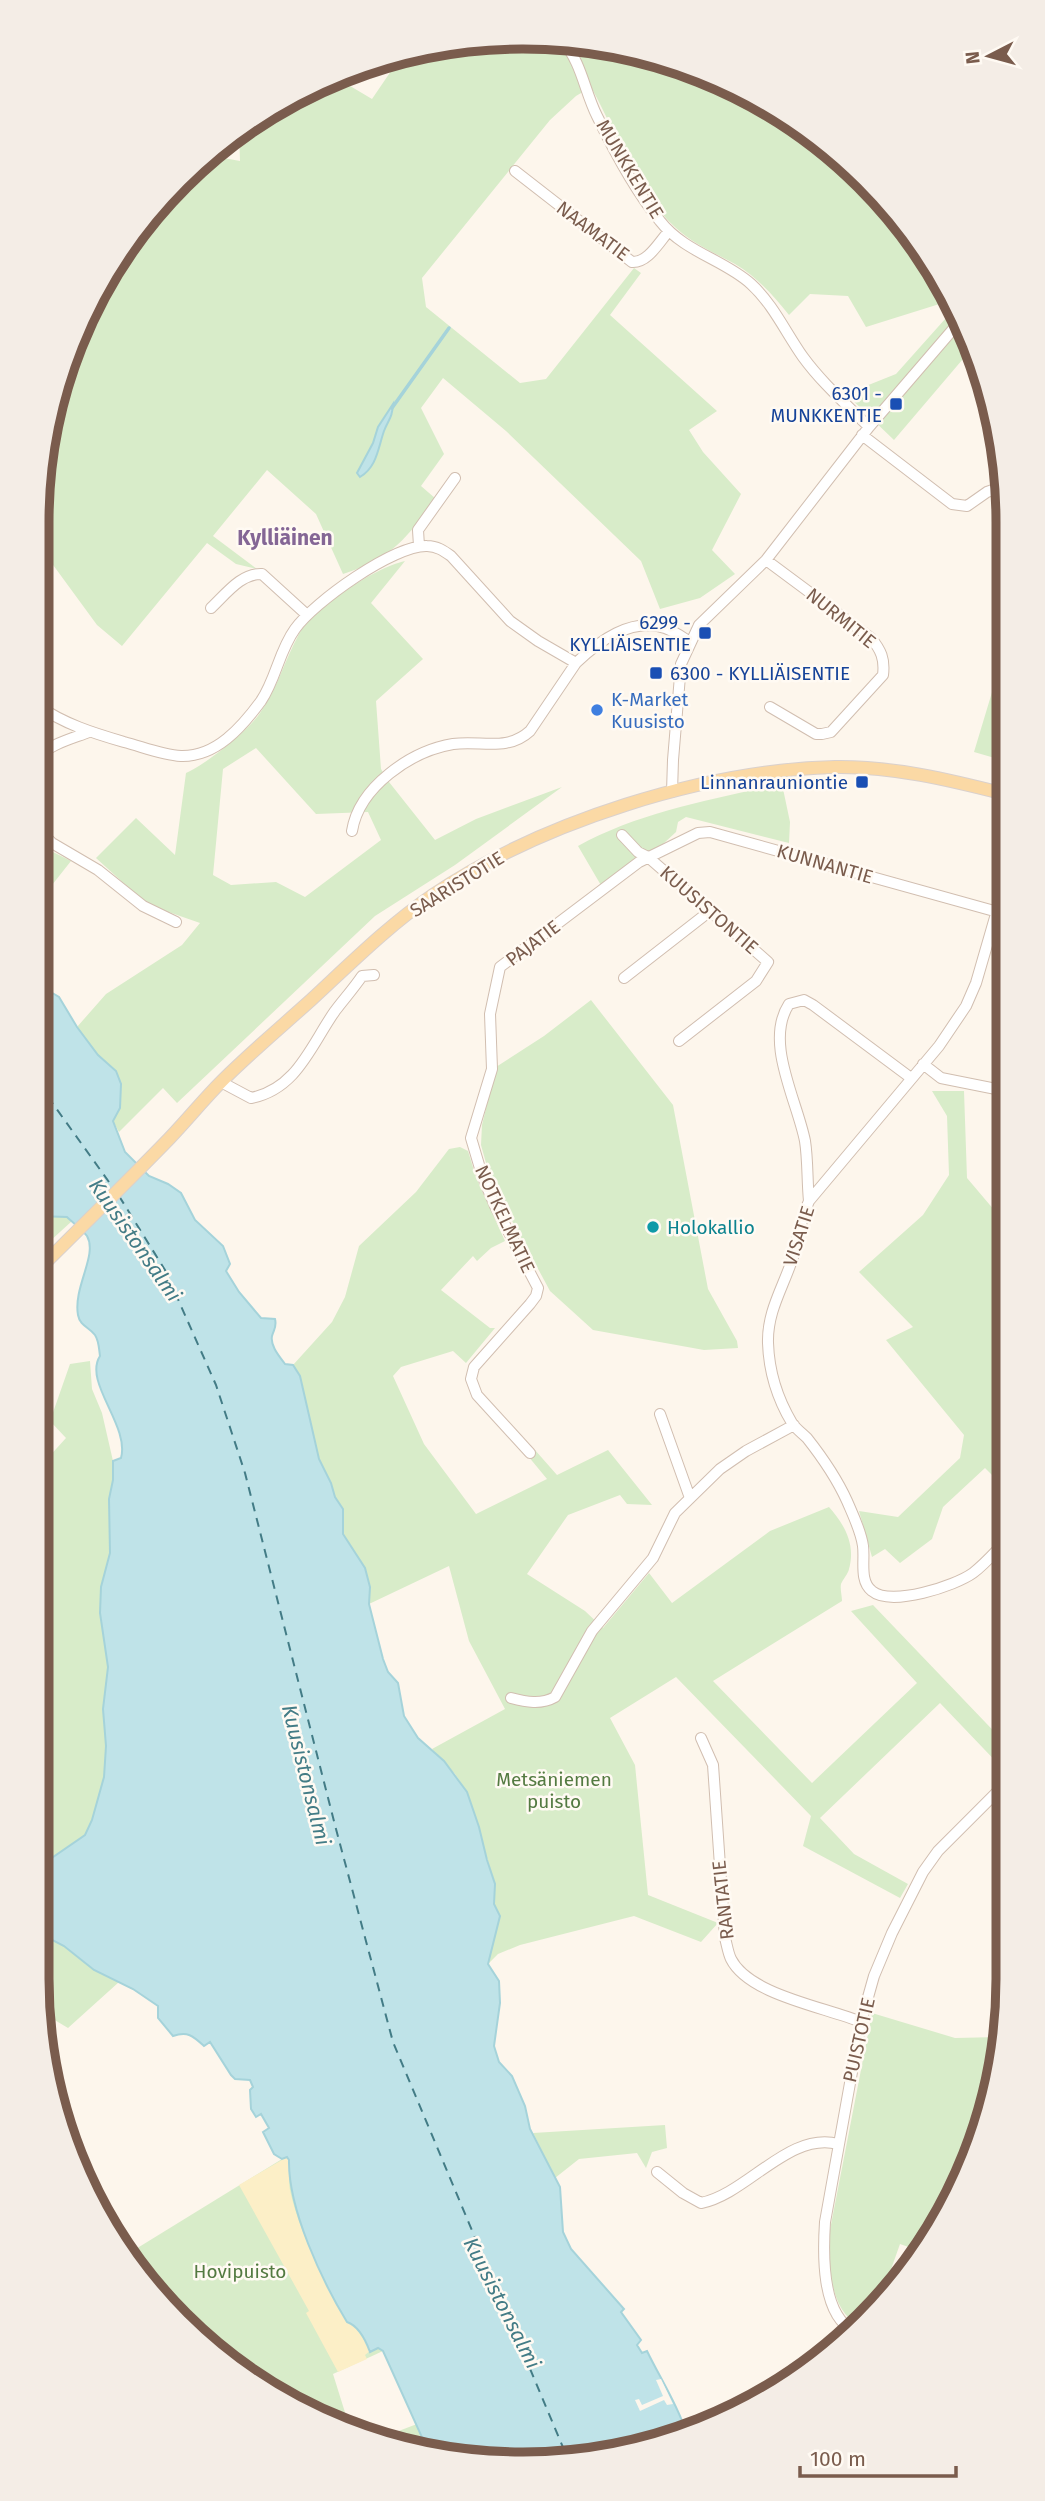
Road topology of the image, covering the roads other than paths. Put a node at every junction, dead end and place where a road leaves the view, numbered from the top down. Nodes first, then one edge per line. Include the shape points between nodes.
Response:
1 (571, 52) edge
2 (514, 171) dead end
3 (669, 231) junction
4 (954, 328) edge
5 (865, 431) junction
6 (455, 478) dead end
7 (995, 490) edge
8 (419, 546) junction
9 (766, 560) junction
10 (211, 608) dead end
11 (307, 615) junction
12 (690, 642) junction
13 (576, 663) junction
14 (770, 707) dead end
15 (49, 711) edge
16 (89, 732) junction
17 (49, 749) edge
18 (672, 792) junction
19 (996, 792) edge
20 (352, 831) dead end
21 (622, 835) dead end
22 (49, 840) edge
23 (648, 856) junction
24 (710, 911) junction
25 (996, 912) edge
26 (176, 922) dead end
27 (996, 927) edge
28 (374, 975) dead end
29 (624, 978) dead end
30 (679, 1041) dead end
31 (923, 1064) junction
32 (911, 1078) junction
33 (221, 1082) junction
34 (996, 1090) edge
35 (473, 1149) joint
36 (809, 1201) junction
37 (49, 1259) edge
38 (660, 1414) dead end
39 (794, 1425) junction
40 (530, 1453) dead end
41 (690, 1498) junction
42 (996, 1551) edge
43 (511, 1698) dead end
44 (701, 1738) dead end
45 (996, 1792) edge
46 (861, 2021) junction
47 (838, 2144) junction
48 (657, 2172) dead end
49 (845, 2324) edge

1 - 3 street, MUNKKENTIE via 597,117 644,199
2 - 3 street, NAAMATIE via 632,262 645,258
3 - 5 street, MUNKKENTIE via 750,282 804,358
4 - 5 street
5 - 7 street, MUNKKENTIE via 952,504 967,506
5 - 9 street
6 - 8 street via 418,530
8 - 11 street via 347,583
8 - 13 street via 451,556 510,621
9 - 12 street via 710,613
9 - 14 street, NURMITIE via 871,638 880,648 884,667 883,675 831,732 816,734
10 - 11 street via 244,577 262,573
11 - 16 street via 284,647 260,702 239,728 212,749 183,756 167,754
12 - 13 street via 668,629 645,625 601,641
12 - 18 street via 681,664
13 - 20 street via 522,738 506,744 451,745 407,763 374,787
15 - 16 street
16 - 17 street
18 - 19 main road, SAARISTOTIE via 773,772 836,767 892,771
18 - 33 main road, SAARISTOTIE via 567,825 507,851 432,896 356,957
21 - 23 street, KUUSISTONTIE
22 - 26 street via 98,870 143,906
23 - 24 street, KUUSISTONTIE
23 - 25 street, KUNNANTIE via 710,831
23 - 35 street, PAJATIE via 500,967 490,1014 492,1069 471,1138
24 - 29 street
24 - 30 street, KUUSISTONTIE via 768,962 756,981
27 - 31 street, VISATIE via 966,1006
28 - 33 street via 362,976 299,1069 284,1082 251,1098
31 - 32 street, VISATIE
31 - 34 street via 941,1078
32 - 36 street, VISATIE
32 - 36 street via 813,1005 804,1000 789,1004 779,1031 805,1143
33 - 37 main road, SAARISTOTIE
35 - 40 street, NOTKELMATIE via 495,1206 538,1288 530,1304 474,1367 471,1379 477,1395
36 - 39 street, VISATIE via 768,1326 772,1377
38 - 41 street
39 - 41 street via 720,1469
39 - 42 street, VISATIE via 846,1501 863,1545 864,1581 872,1592 906,1595 956,1583
41 - 43 street via 675,1513 653,1558 592,1631 555,1697 546,1702
44 - 46 street, RANTATIE via 713,1765 720,1886 731,1959 764,1987
45 - 46 street, PUISTOTIE via 923,1872 874,1976
46 - 47 street, PUISTOTIE
47 - 48 street via 824,2140 801,2147 727,2193 701,2203
47 - 49 street, PUISTOTIE via 823,2253 834,2309

